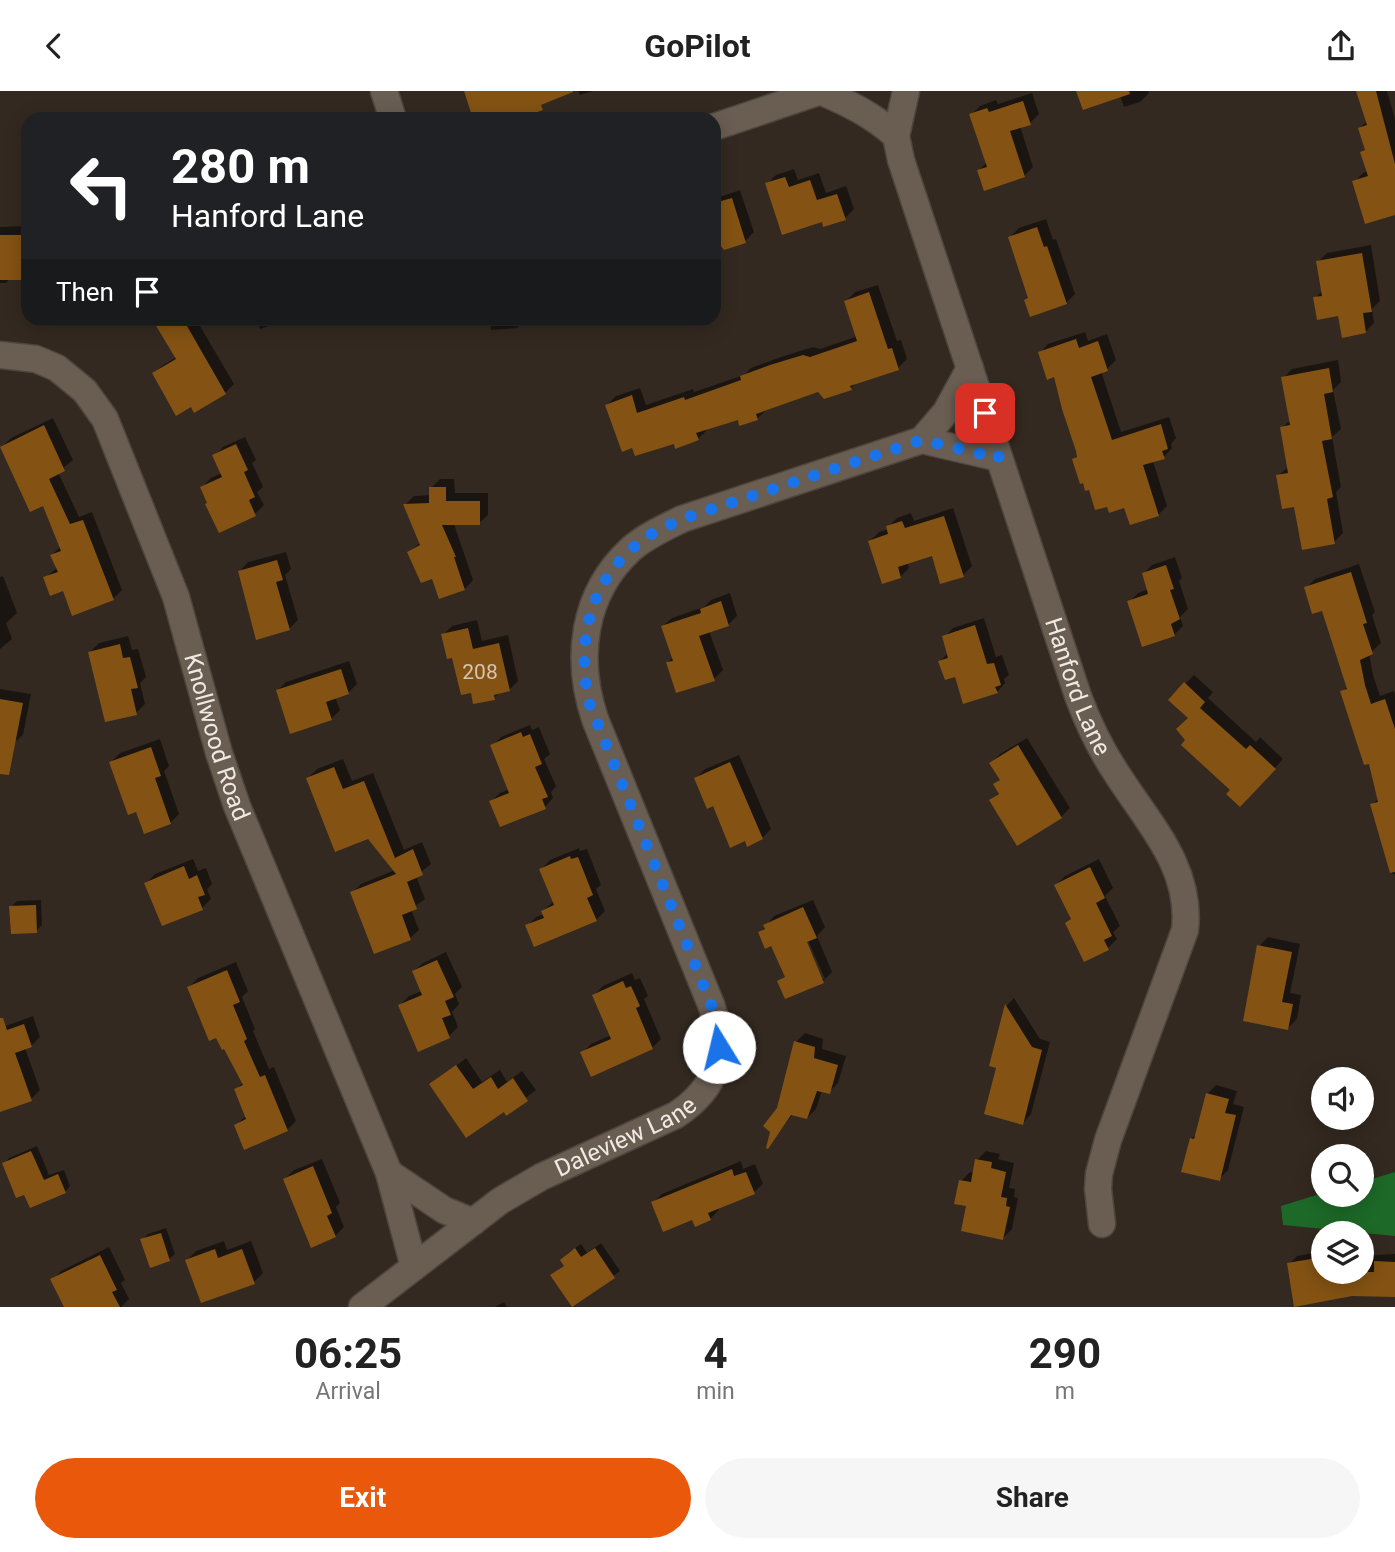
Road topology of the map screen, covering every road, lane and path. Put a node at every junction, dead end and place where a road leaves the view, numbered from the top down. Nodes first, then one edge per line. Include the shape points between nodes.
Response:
1 (384, 91) edge
2 (820, 91) edge
3 (906, 91) edge
4 (391, 112) edge
5 (721, 125) edge
6 (896, 136) junction
7 (0, 355) edge
8 (970, 368) junction
9 (922, 440) junction
10 (999, 458) junction
11 (389, 1173) junction
12 (473, 1222) junction
13 (1102, 1224) dead end
14 (414, 1267) junction
15 (362, 1307) edge

1 - 4 street
2 - 5 street
2 - 6 street via 860,109
3 - 6 street, Hanford Lane
6 - 8 street, Hanford Lane
7 - 11 street, Knollwood Road via 29,357 57,368 85,391 105,419 176,597 237,806
8 - 9 street via 946,412
8 - 10 street, Hanford Lane
9 - 10 street
9 - 12 street, Daleview Lane via 654,532 612,571 596,597 583,647 589,702 712,1007 719,1032 717,1061 707,1087 676,1115 541,1177
10 - 13 street, Hanford Lane via 1087,720 1178,869 1185,893 1185,930 1102,1163 1098,1189
11 - 12 street via 444,1210
11 - 14 street, Knollwood Road
12 - 14 street, Daleview Lane
14 - 15 street, Daleview Lane

